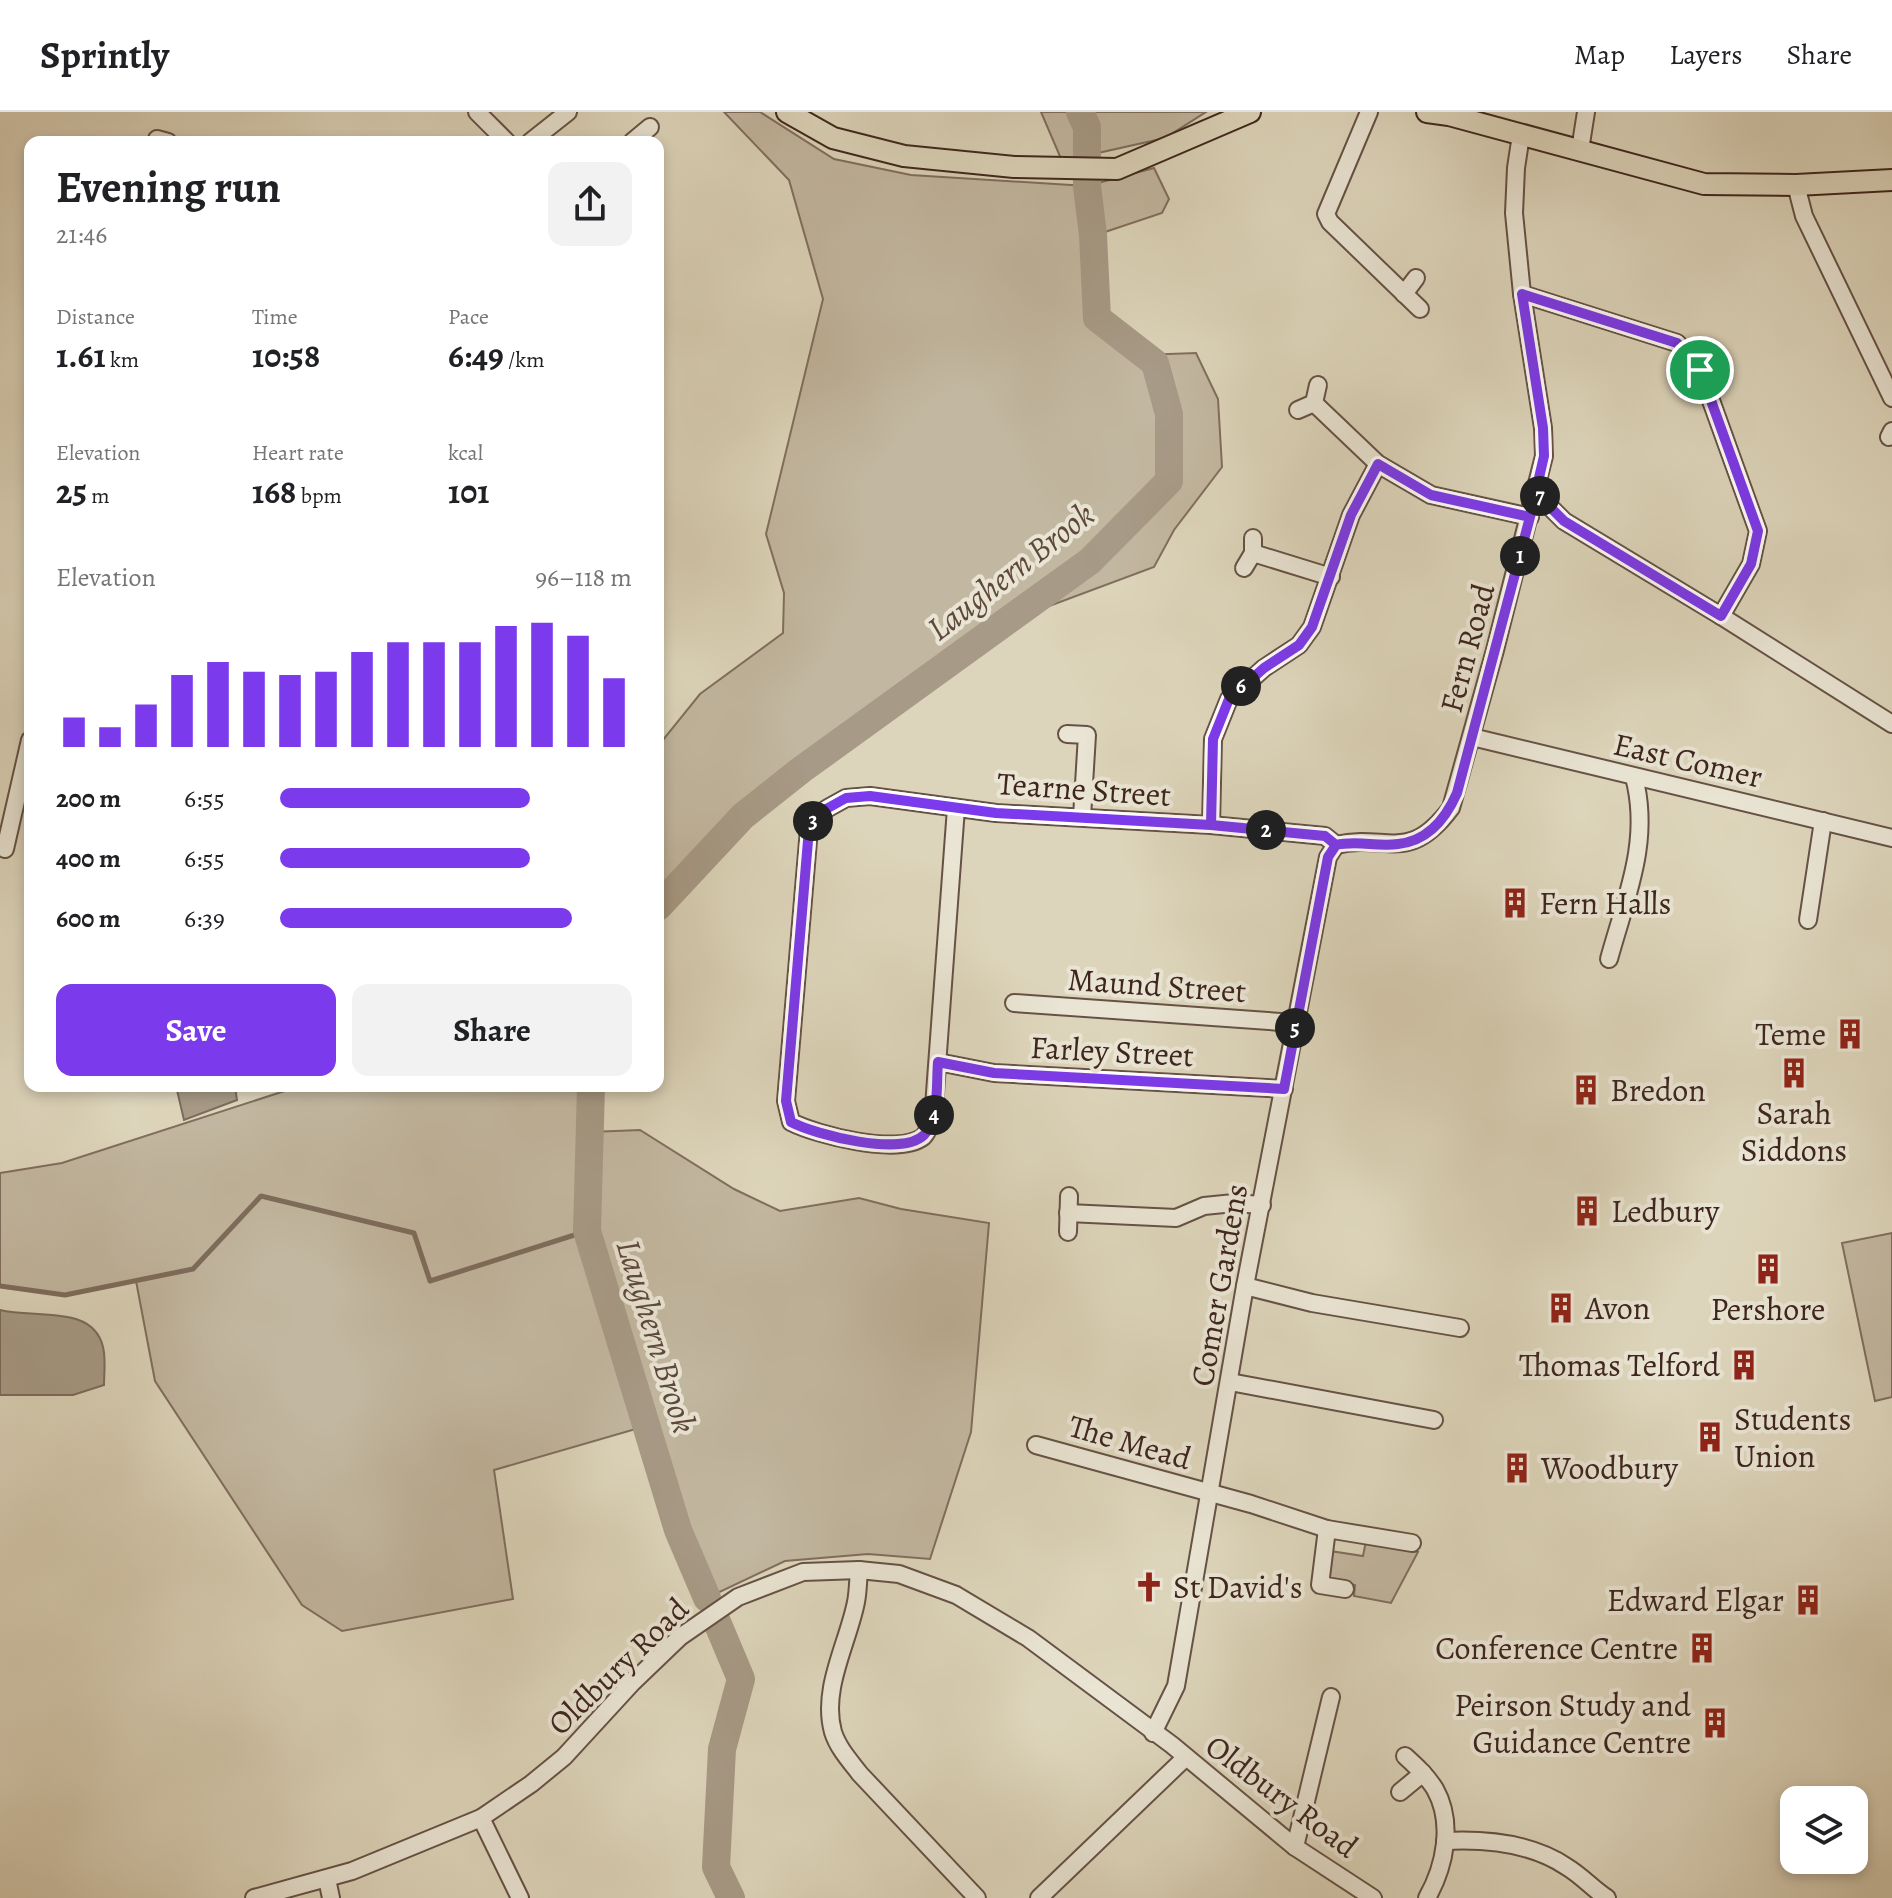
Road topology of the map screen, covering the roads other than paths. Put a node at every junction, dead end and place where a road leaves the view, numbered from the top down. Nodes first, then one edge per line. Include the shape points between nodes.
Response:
1 (477, 112) edge
2 (568, 112) edge
3 (787, 112) edge
4 (1250, 112) edge
5 (1369, 112) edge
6 (1427, 112) edge
7 (1586, 112) edge
8 (650, 127) dead end
9 (1521, 135) junction
10 (501, 136) edge
11 (538, 136) edge
12 (639, 136) edge
13 (1580, 150) junction
14 (1892, 180) edge
15 (1796, 185) junction
16 (1416, 278) dead end
17 (1404, 294) junction
18 (1522, 294) junction
19 (1420, 309) dead end
20 (1318, 385) dead end
21 (1892, 398) edge
22 (1314, 403) junction
23 (1298, 410) dead end
24 (1378, 464) junction
25 (1536, 493) junction
26 (1530, 517) junction
27 (1244, 568) dead end
28 (1331, 577) junction
29 (1721, 616) junction
30 (1892, 724) edge
31 (1067, 734) dead end
32 (1472, 737) junction
33 (24, 766) edge
34 (1634, 777) junction
35 (956, 808) junction
36 (1082, 817) junction
37 (1823, 821) junction
38 (1211, 825) junction
39 (1892, 838) edge
40 (1336, 845) junction
41 (5, 849) dead end
42 (1808, 920) dead end
43 (1609, 959) dead end
44 (1014, 1003) dead end
45 (1296, 1023) junction
46 (938, 1062) junction
47 (1284, 1089) junction
48 (1262, 1205) junction
49 (1068, 1232) dead end
50 (1245, 1286) junction
51 (1460, 1328) dead end
52 (1230, 1382) junction
53 (1434, 1420) dead end
54 (1036, 1445) dead end
55 (1209, 1494) junction
56 (1327, 1529) junction
57 (1412, 1543) dead end
58 (859, 1570) junction
59 (1345, 1589) dead end
60 (1331, 1697) dead end
61 (1153, 1733) junction
62 (1405, 1756) dead end
63 (1185, 1758) junction
64 (1423, 1773) junction
65 (1400, 1792) dead end
66 (481, 1818) junction
67 (1445, 1841) junction
68 (1295, 1847) junction
69 (327, 1879) junction
70 (1601, 1896) edge
71 (254, 1898) edge
72 (331, 1898) edge
73 (520, 1898) edge
74 (977, 1898) edge
75 (1039, 1898) edge
76 (1373, 1898) edge
77 (1427, 1898) edge

1 - 10 street
2 - 11 street
3 - 4 main road via 833,138 904,156 1014,167 1117,169
5 - 17 street via 1326,214
6 - 9 main road
7 - 13 street
8 - 12 street
9 - 13 main road
9 - 18 street, Fern Road via 1514,213
13 - 15 main road via 1704,184
14 - 15 main road
15 - 21 street via 1804,216
16 - 17 street
17 - 19 street
18 - 25 street, Fern Road via 1543,428
18 - 29 street via 1677,343 1700,370 1758,531 1751,564
20 - 22 street
22 - 23 street
22 - 24 street
24 - 26 street via 1431,495
24 - 28 street via 1351,515
25 - 26 street, Fern Road
25 - 29 street via 1564,521
26 - 32 street, Fern Road
27 - 28 street via 1253,545
28 - 38 street via 1312,627 1299,645 1229,699 1213,739
29 - 30 street
31 - 36 street via 1087,735
32 - 34 street, East Comer
32 - 40 street, Fern Road via 1454,800 1435,828 1400,844
33 - 41 street
34 - 37 street, East Comer
34 - 43 street via 1641,844
35 - 36 street, Tearne Street
35 - 46 street
35 - 46 street, Tearne Street via 870,796 846,798 815,816 809,829 786,1101 791,1122 879,1144 902,1144 923,1136 933,1120
36 - 38 street, Tearne Street
37 - 39 street, East Comer
37 - 42 street
38 - 40 street, Tearne Street via 1325,836
40 - 45 street, Comer Gardens via 1328,857
44 - 45 street, Maund Street
45 - 47 street, Comer Gardens
46 - 47 street, Farley Street via 994,1073
47 - 48 street, Comer Gardens
48 - 49 street via 1204,1206 1176,1218 1069,1205
48 - 50 street, Comer Gardens
50 - 51 street via 1312,1303 1437,1316
50 - 52 street, Comer Gardens
52 - 53 street
52 - 55 street, Comer Gardens
54 - 55 street, The Mead
55 - 56 street, The Mead
55 - 61 street, Comer Gardens via 1176,1686
56 - 57 street, The Mead
56 - 59 street via 1320,1585
58 - 61 street, Oldbury Road via 899,1574 956,1595 1028,1638
58 - 66 street, Oldbury Road via 803,1572 738,1597 680,1637 564,1757
58 - 74 street via 856,1603 836,1670 833,1730 860,1774
60 - 68 street
61 - 63 street, Oldbury Road
62 - 64 street
63 - 68 street, Oldbury Road
63 - 75 street
64 - 65 street
64 - 67 street via 1436,1790 1445,1817
66 - 69 street, Oldbury Road
66 - 73 street
67 - 70 street via 1488,1841 1538,1853 1566,1866
67 - 77 street via 1441,1873
68 - 76 street, Oldbury Road
69 - 71 street, Oldbury Road
69 - 72 street

